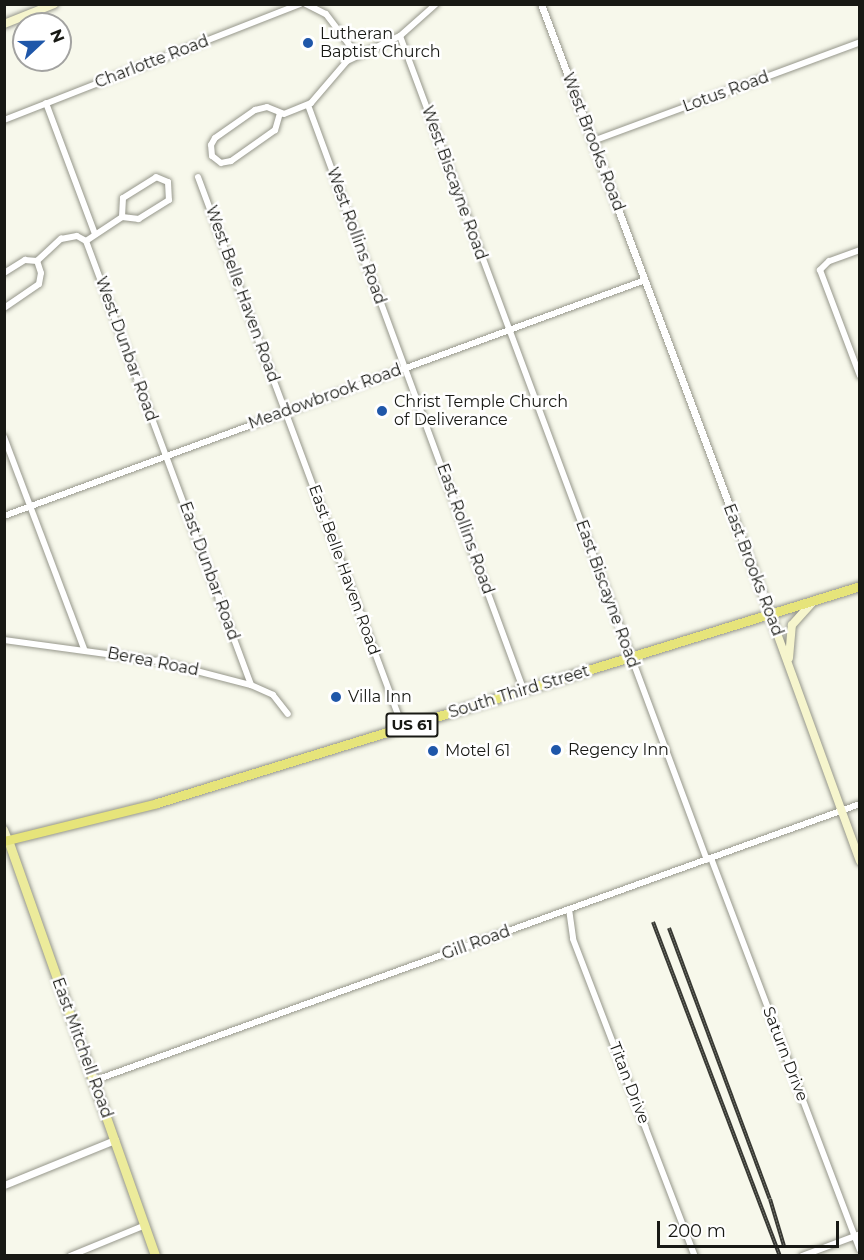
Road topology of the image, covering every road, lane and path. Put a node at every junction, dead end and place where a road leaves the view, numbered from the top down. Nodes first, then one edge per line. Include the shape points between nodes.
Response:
1 (54, 4) edge
2 (300, 4) edge
3 (306, 4) edge
4 (436, 4) edge
5 (541, 4) edge
6 (4, 24) edge
7 (400, 36) junction
8 (860, 42) edge
9 (357, 55) junction
10 (46, 103) junction
11 (308, 105) junction
12 (280, 113) junction
13 (4, 120) edge
14 (593, 141) junction
15 (198, 177) dead end
16 (122, 217) junction
17 (95, 234) junction
18 (86, 241) junction
19 (860, 250) edge
20 (37, 261) junction
21 (4, 273) edge
22 (645, 280) junction
23 (4, 308) edge
24 (509, 329) junction
25 (405, 368) junction
26 (860, 376) edge
27 (285, 412) junction
28 (4, 437) edge
29 (167, 457) junction
30 (31, 506) junction
31 (4, 516) edge
32 (860, 586) edge
33 (813, 602) junction
34 (770, 614) junction
35 (4, 640) edge
36 (84, 649) junction
37 (631, 657) junction
38 (789, 670) junction
39 (251, 685) junction
40 (524, 691) junction
41 (288, 714) dead end
42 (402, 728) junction
43 (860, 804) edge
44 (841, 811) junction
45 (4, 830) edge
46 (6, 840) edge
47 (709, 859) junction
48 (860, 861) edge
49 (569, 909) junction
50 (93, 1081) junction
51 (115, 1140) junction
52 (4, 1185) edge
53 (143, 1226) junction
54 (858, 1235) edge
55 (860, 1250) edge
56 (70, 1256) edge
57 (155, 1256) edge
58 (695, 1256) edge
59 (802, 1256) edge

1 - 6 main road
2 - 10 street, Charlotte Road
3 - 9 street via 327,14
4 - 7 street
5 - 14 street, West Brooks Road
7 - 9 street
7 - 24 street, West Biscayne Road
8 - 14 street, Lotus Road
9 - 11 street
10 - 13 street, Charlotte Road
10 - 17 street
11 - 12 street
11 - 25 street, West Rollins Road
12 - 12 street via 267,107 257,109 215,138 212,156 221,163 233,160 275,130
14 - 22 street, West Brooks Road
15 - 27 street, West Belle Haven Road
16 - 16 street via 139,219 167,202 172,192 168,182 156,177 128,193 120,203
16 - 17 street via 112,227
17 - 18 street
18 - 20 street via 76,236 64,237
18 - 29 street, West Dunbar Road
19 - 26 street via 829,261 820,270
20 - 21 street via 25,260
20 - 23 street via 39,284
22 - 24 street, Meadowbrook Road
22 - 34 street, East Brooks Road
24 - 25 street, Meadowbrook Road
24 - 37 street, East Biscayne Road
25 - 27 street, Meadowbrook Road
25 - 40 street, East Rollins Road
27 - 29 street, Meadowbrook Road
27 - 42 street, East Belle Haven Road
28 - 30 street
29 - 30 street, Meadowbrook Road
29 - 39 street, East Dunbar Road
30 - 31 street, Meadowbrook Road
30 - 36 street
32 - 33 highway, South Third Street / US 61
33 - 34 highway, South Third Street / US 61
33 - 38 main road via 800,613 788,635
34 - 37 highway, South Third Street / US 61
34 - 38 main road, East Brooks Road
35 - 36 street, Berea Road
36 - 39 street, Berea Road via 158,661
37 - 40 highway, South Third Street / US 61
37 - 47 street, East Biscayne Road
38 - 44 main road, East Brooks Road
39 - 41 street, Berea Road via 273,694
40 - 42 highway, South Third Street / US 61
42 - 46 highway, South Third Street / US 61 via 158,803
43 - 44 street, Gill Road
44 - 47 street, Gill Road
44 - 48 main road, East Brooks Road
45 - 46 main road
46 - 50 main road, East Mitchell Road
47 - 49 street, Gill Road
47 - 54 street, Saturn Drive
49 - 50 street, Gill Road
49 - 58 street, Titan Drive via 573,939
50 - 51 main road, East Mitchell Road
51 - 52 street
51 - 53 main road, East Mitchell Road
53 - 56 street
53 - 57 main road, East Mitchell Road
54 - 55 street, Saturn Drive
54 - 59 street

